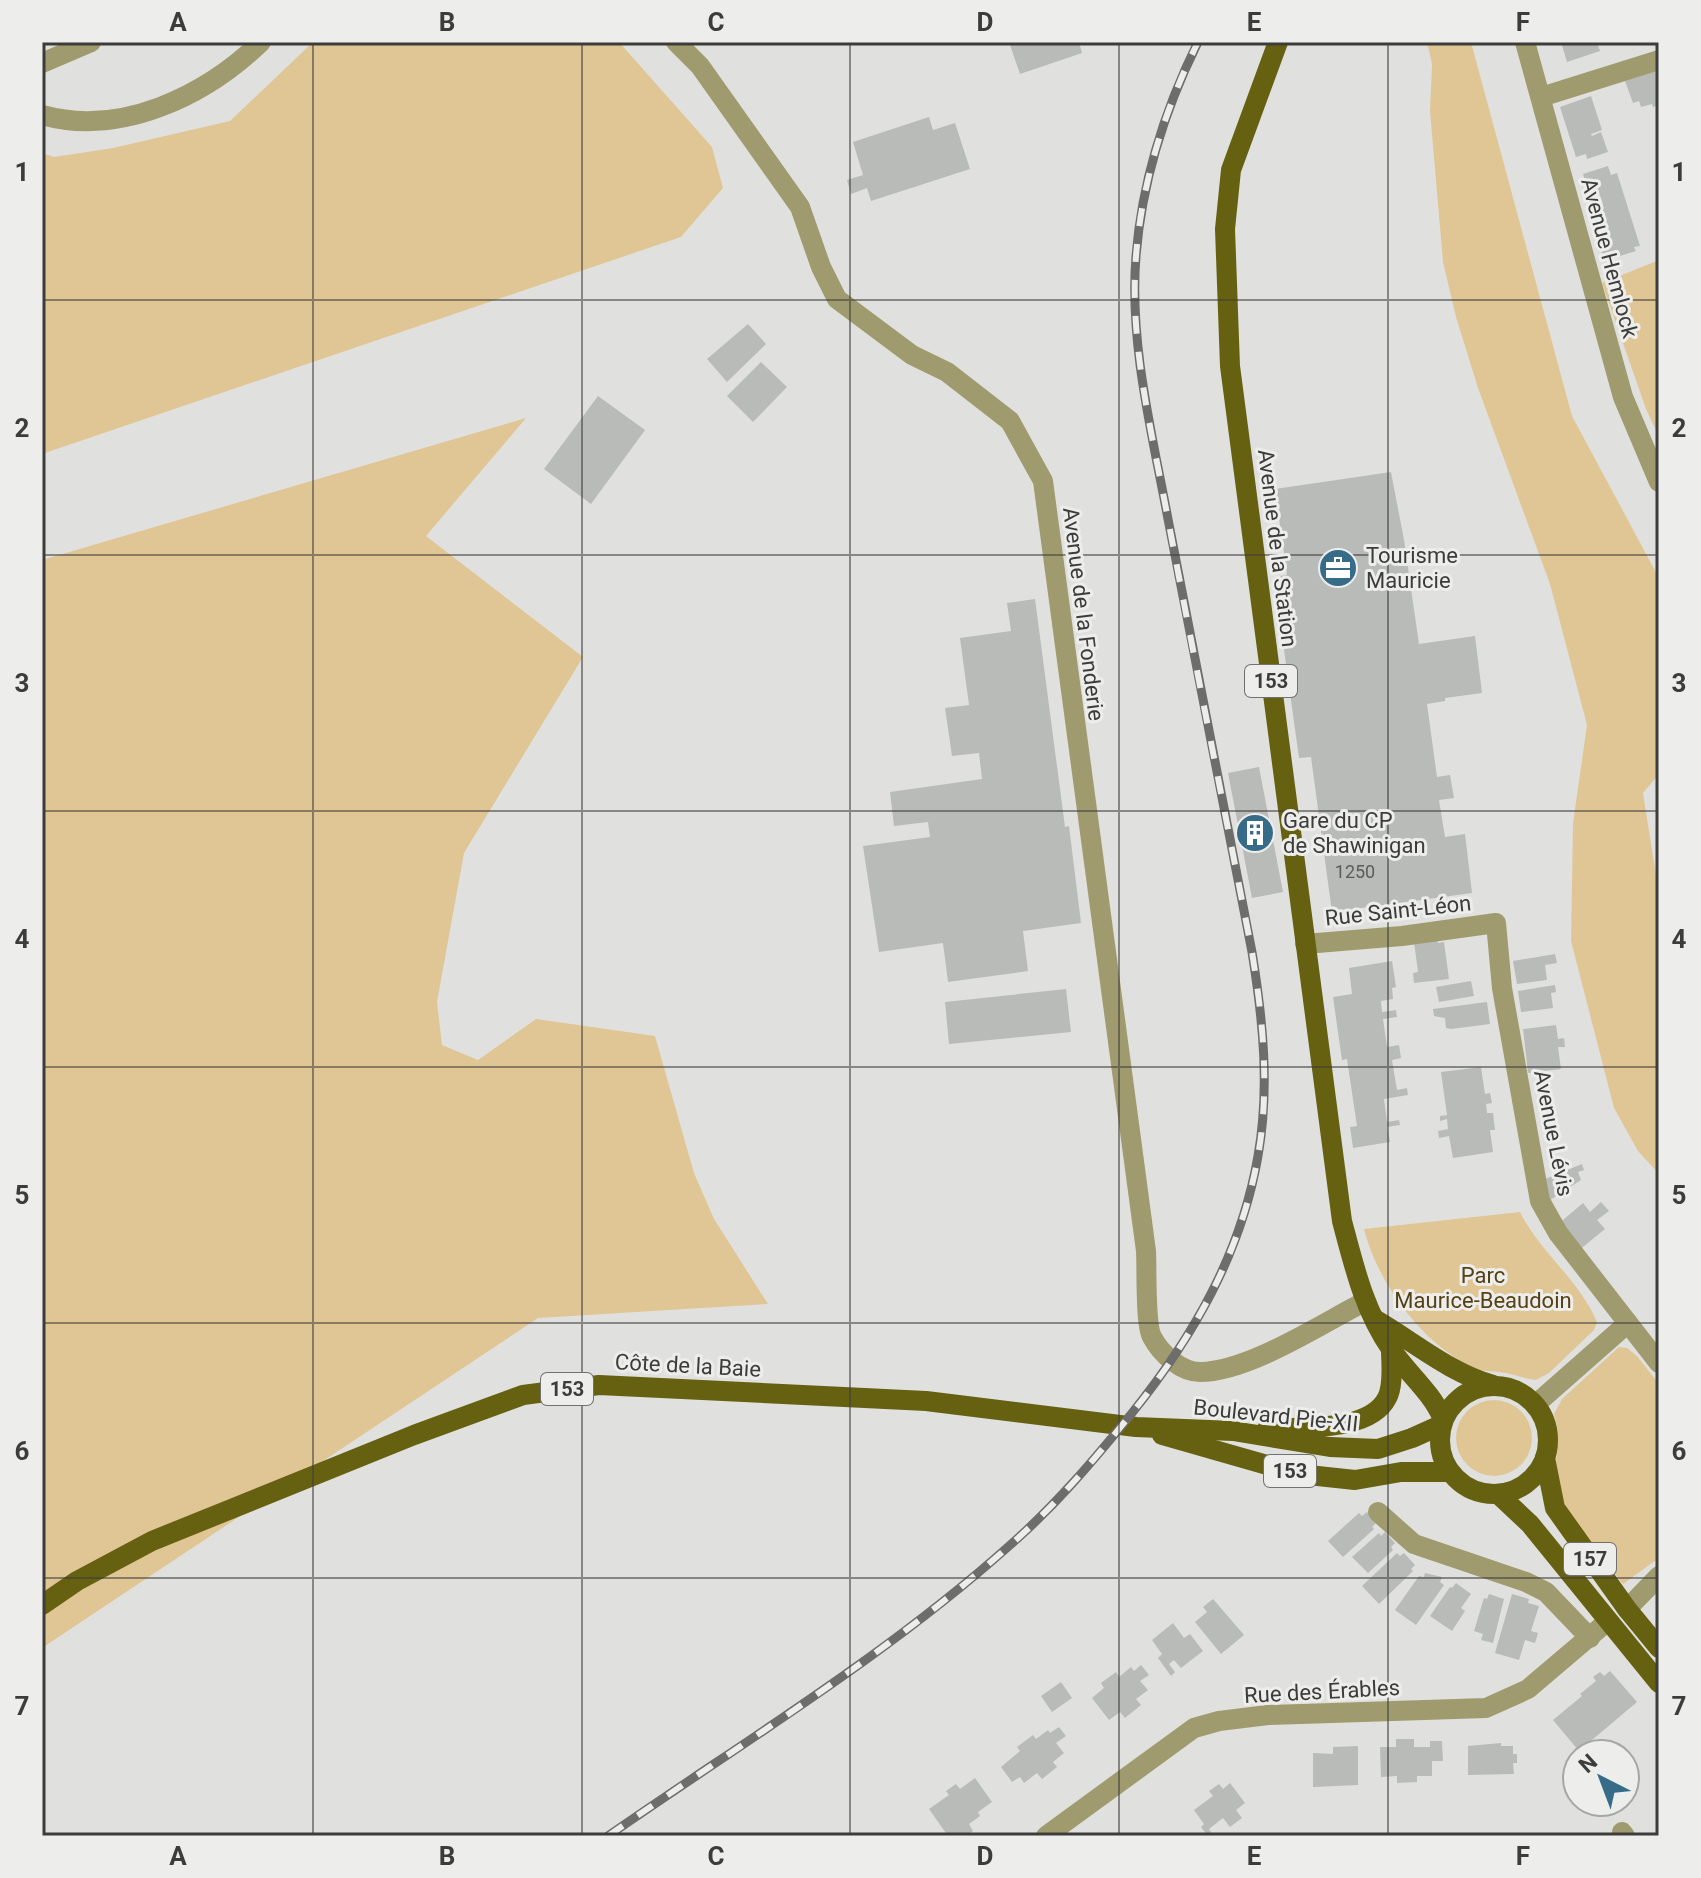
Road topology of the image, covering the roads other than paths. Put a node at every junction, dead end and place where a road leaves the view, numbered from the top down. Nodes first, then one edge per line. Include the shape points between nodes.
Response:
1 (91, 42) edge
2 (261, 42) edge
3 (676, 42) edge
4 (1278, 42) edge
5 (1525, 42) edge
6 (1659, 60) edge
7 (42, 63) edge
8 (1541, 97) junction
9 (42, 115) edge
10 (1659, 482) edge
11 (1496, 923) joint
12 (1305, 944) junction
13 (1364, 1302) junction
14 (1376, 1320) junction
15 (1628, 1323) junction
16 (1391, 1349) junction
17 (1659, 1363) edge
18 (1493, 1385) junction
19 (1536, 1404) junction
20 (1442, 1422) junction
21 (1136, 1427) junction
22 (1233, 1431) junction
23 (1545, 1458) junction
24 (1450, 1472) junction
25 (1498, 1494) junction
26 (1378, 1512) dead end
27 (1659, 1576) edge
28 (42, 1605) edge
29 (1627, 1609) junction
30 (1608, 1621) junction
31 (1590, 1638) junction
32 (1659, 1648) edge
33 (1659, 1683) edge
34 (1046, 1836) edge

1 - 7 street
2 - 9 street via 181,101 111,122
3 - 13 street, Avenue de la Fonderie via 700,66 800,207 837,299 1010,421 1043,481 1146,1251 1151,1336 1177,1366 1197,1372 1221,1370 1254,1359
4 - 12 main road, Avenue de la Station / 153 via 1231,170 1225,229 1230,366
5 - 8 street, Avenue Hemlock
6 - 8 street
8 - 10 street, Avenue Hemlock via 1623,397
11 - 12 street, Rue Saint-Léon
11 - 15 street, Avenue Lévis via 1502,988 1540,1201 1558,1233
12 - 13 main road, Avenue de la Station / 153 via 1342,1221
13 - 14 main road, Avenue de la Station / 153
14 - 16 main road, Avenue de la Station / 153
14 - 18 main road, Avenue de la Station / 153 via 1474,1380
15 - 17 street, Avenue Lévis
15 - 19 street
16 - 20 main road, Avenue de la Station / 153 via 1426,1390
16 - 22 main road via 1388,1397 1373,1416 1350,1423
18 - 19 main road, 153 via 1517,1390
18 - 20 main road, 153 via 1463,1395
19 - 23 main road via 1548,1430
20 - 22 main road, Boulevard Pie-XII / 153 via 1378,1449
20 - 24 main road, 153 via 1440,1449
21 - 22 main road, Boulevard Pie-XII / 153
21 - 24 main road, Boulevard Pie-XII / 153 via 1299,1474 1355,1480 1401,1472
21 - 28 main road, Côte de la Baie / 153 via 926,1401 599,1385 523,1395 152,1541
23 - 25 main road via 1522,1487
23 - 29 main road, 157 via 1555,1508
24 - 25 main road via 1480,1493
25 - 30 main road, 157 via 1530,1524
26 - 31 street via 1414,1544 1546,1592
27 - 29 street
29 - 32 main road, 157
30 - 31 street, Rue des Érables
30 - 33 main road, 157
31 - 34 street, Rue des Érables via 1528,1689 1486,1708 1268,1715 1194,1728

